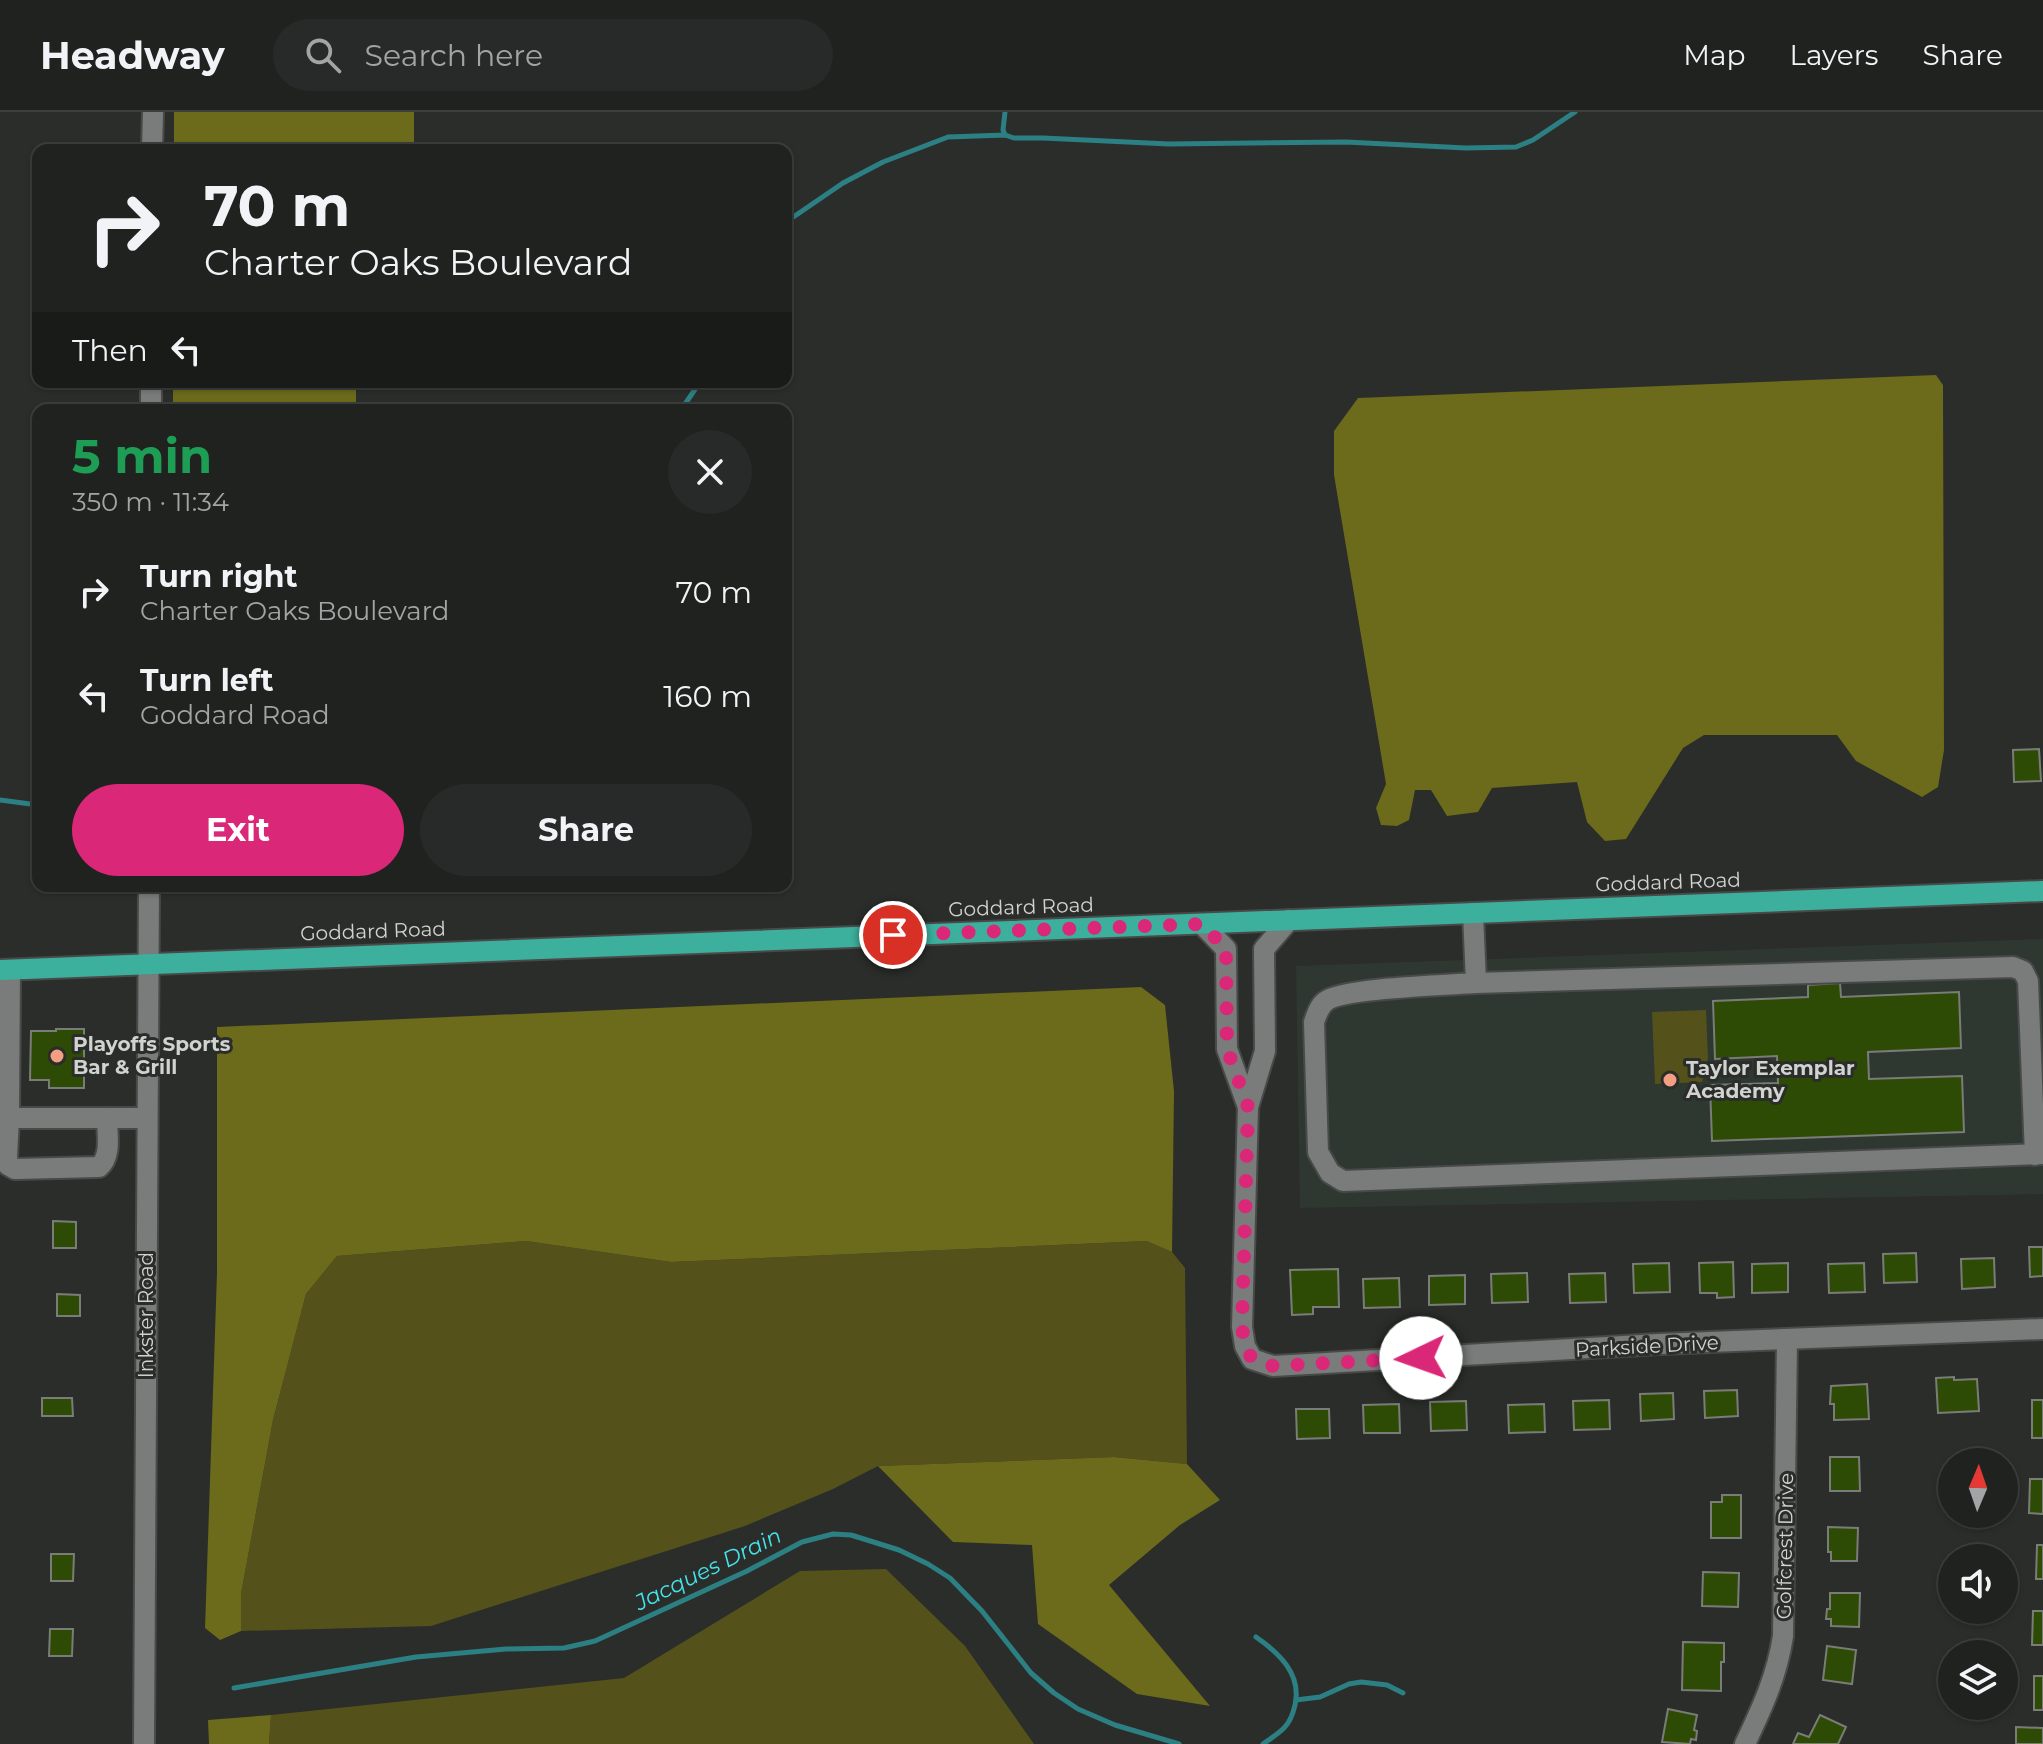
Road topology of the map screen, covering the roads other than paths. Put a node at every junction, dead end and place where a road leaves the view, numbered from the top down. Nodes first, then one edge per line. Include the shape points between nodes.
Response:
1 (153, 112) edge
2 (152, 144) edge
3 (2043, 891) edge
4 (149, 892) edge
5 (1473, 913) junction
6 (1289, 920) junction
7 (1202, 924) junction
8 (149, 964) junction
9 (5, 970) edge
10 (1476, 983) junction
11 (1248, 1107) junction
12 (9, 1118) junction
13 (147, 1118) junction
14 (107, 1119) junction
15 (2039, 1154) edge
16 (2043, 1329) edge
17 (1787, 1340) junction
18 (144, 1744) edge
19 (1745, 1744) edge

1 - 2 street
3 - 5 main road, Goddard Road
4 - 8 street, Inkster Road
5 - 6 main road, Goddard Road
5 - 10 street
6 - 7 main road, Goddard Road
6 - 11 street via 1264,949 1265,1051
7 - 8 main road, Goddard Road
7 - 11 street via 1226,949 1227,1049
8 - 9 main road, Goddard Road
8 - 13 street, Inkster Road
9 - 12 street
10 - 15 street via 2013,967 2028,981
10 - 15 street via 1350,993 1328,999 1319,1009 1314,1022 1318,1152 1330,1173 1343,1181
11 - 17 street, Parkside Drive via 1242,1327 1252,1359 1273,1366
12 - 14 street
12 - 14 street via 7,1157 15,1169 99,1167 107,1154
13 - 14 street
13 - 18 street, Inkster Road
16 - 17 street, Parkside Drive
17 - 19 street, Golfcrest Drive via 1783,1636 1770,1690

